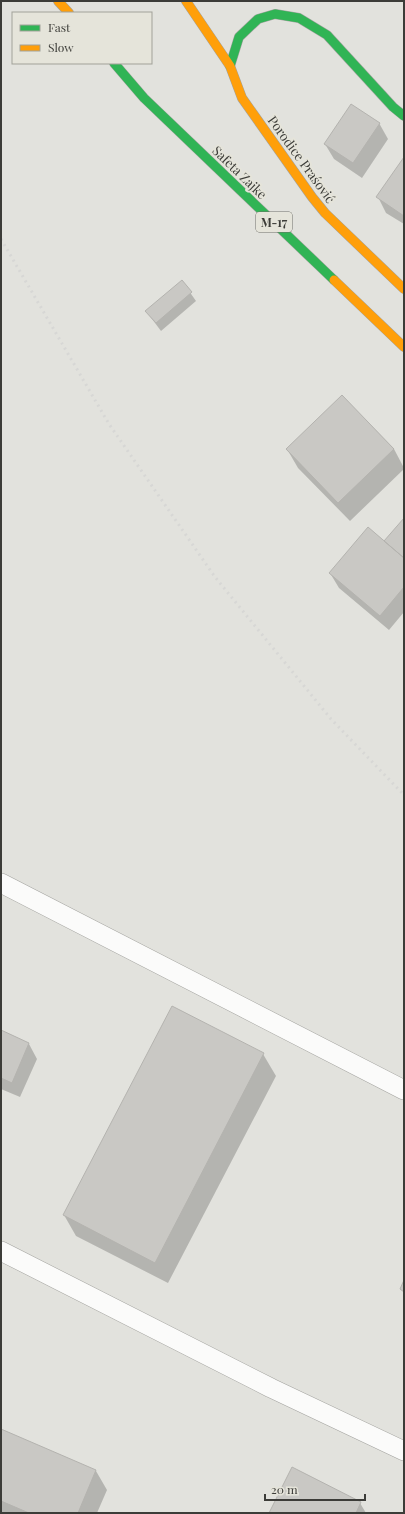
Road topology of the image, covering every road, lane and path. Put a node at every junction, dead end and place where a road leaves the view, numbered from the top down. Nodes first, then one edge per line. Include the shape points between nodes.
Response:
1 (58, 1) edge
2 (186, 1) edge
3 (68, 12) edge
4 (115, 64) edge
5 (230, 66) junction
6 (404, 116) edge
7 (404, 289) edge
8 (404, 347) edge
9 (1, 883) edge
10 (404, 1090) edge
11 (1, 1251) edge
12 (404, 1451) edge

1 - 3 street
2 - 5 street, Porodice Praśović
4 - 8 street, Safeta Zajke / M-17 via 144,98
5 - 6 street via 239,37 258,19 275,14 299,18 327,35
5 - 7 street, Porodice Praśović via 242,98 312,197 325,213
9 - 10 lane
11 - 12 lane via 271,1388

